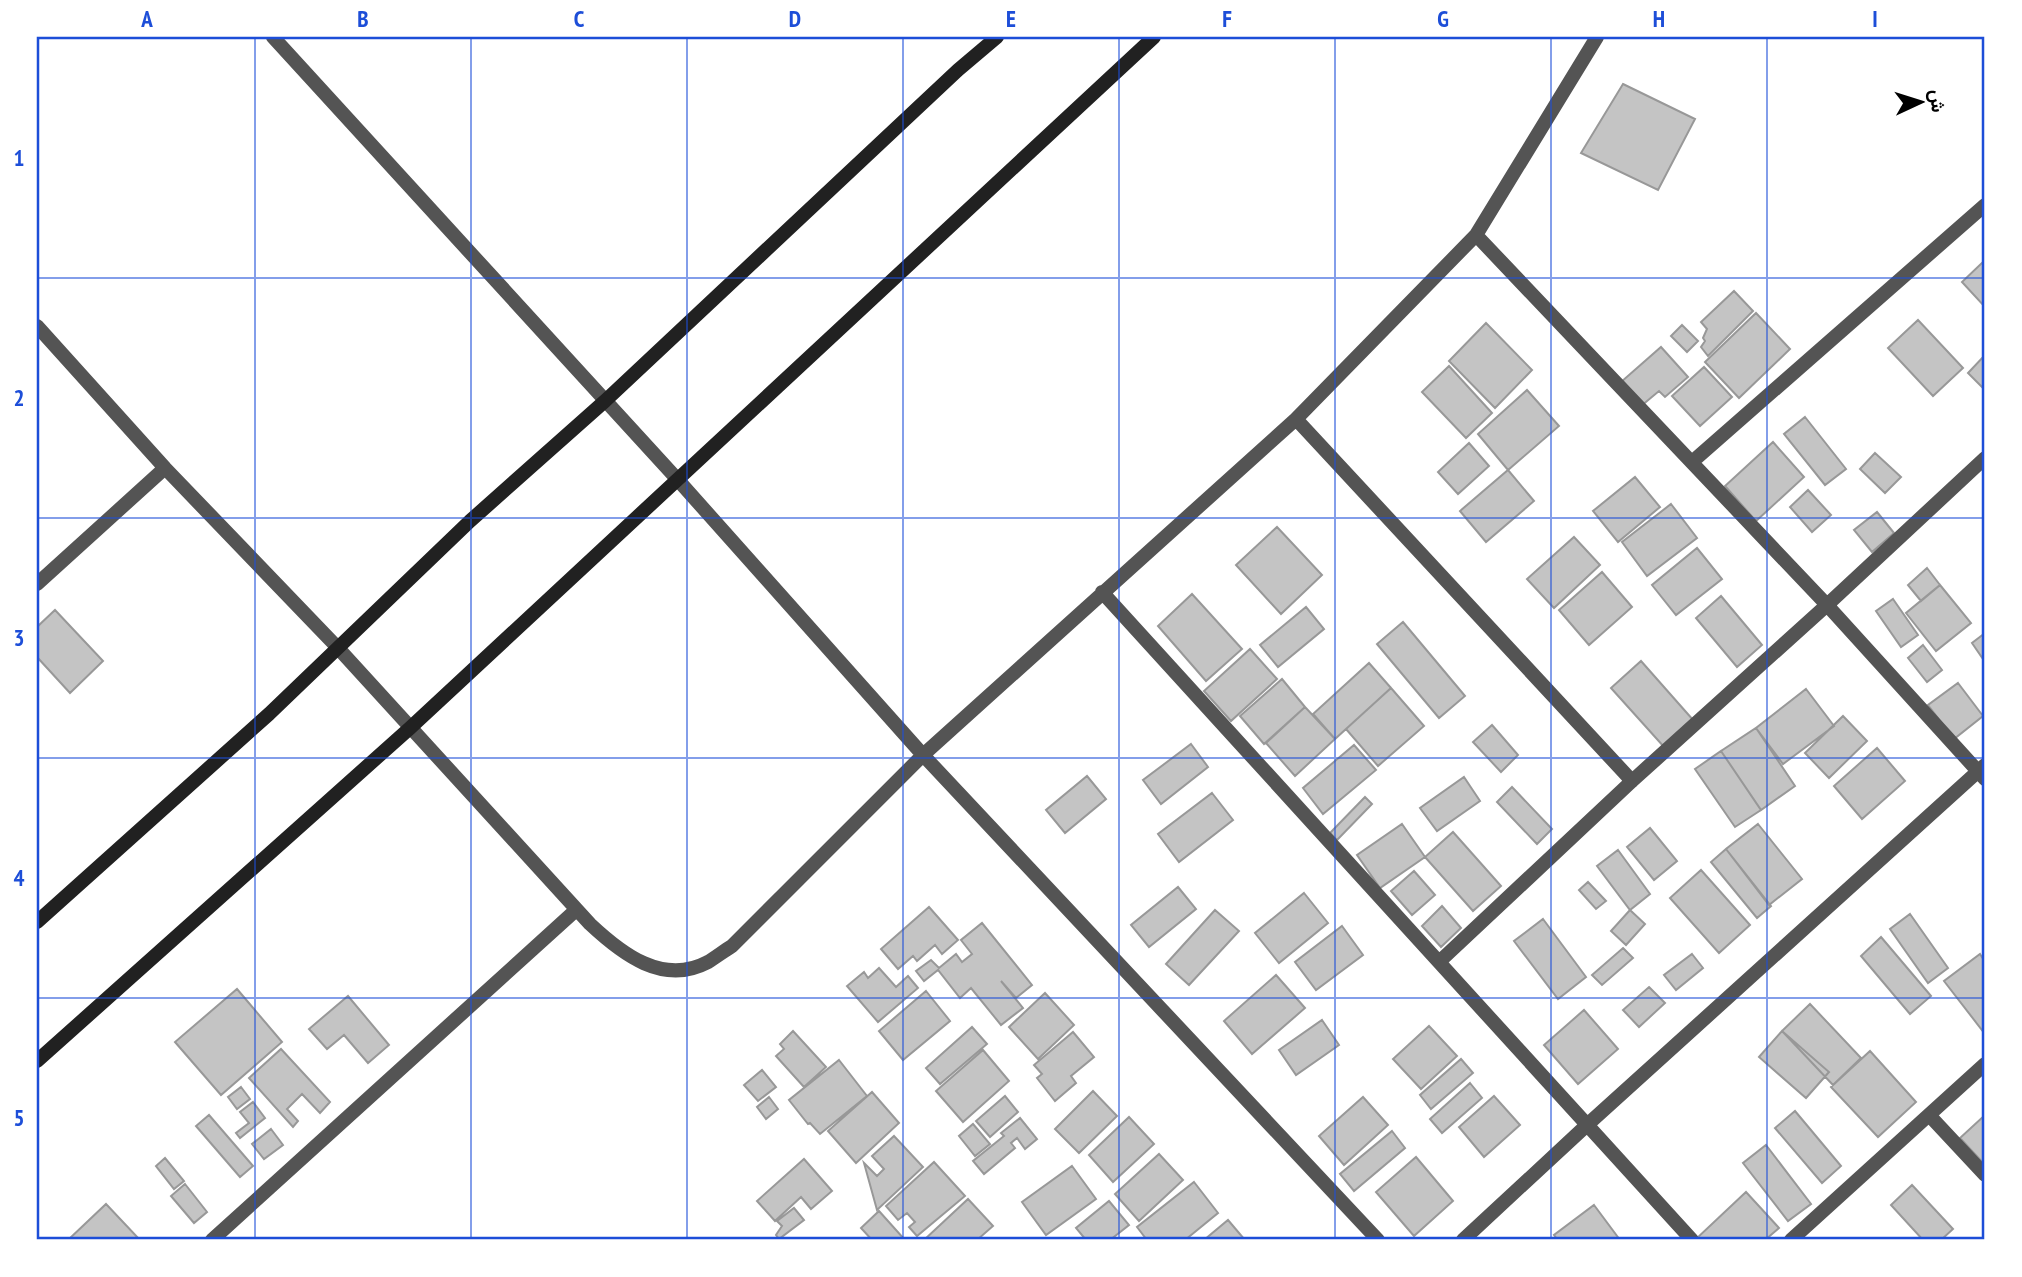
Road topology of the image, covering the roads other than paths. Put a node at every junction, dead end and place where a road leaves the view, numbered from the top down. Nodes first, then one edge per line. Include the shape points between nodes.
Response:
1 (273, 37) edge
2 (997, 37) edge
3 (1154, 37) edge
4 (1597, 37) edge
5 (1985, 205) edge
6 (1476, 235) junction
7 (37, 326) edge
8 (605, 401) junction
9 (1296, 419) junction
10 (1985, 458) edge
11 (1692, 462) junction
12 (165, 468) junction
13 (678, 480) junction
14 (37, 584) edge
15 (1102, 592) junction
16 (1827, 605) junction
17 (338, 648) junction
18 (410, 728) junction
19 (923, 755) junction
20 (1983, 772) edge
21 (1632, 781) junction
22 (576, 910) junction
23 (37, 922) edge
24 (1439, 962) junction
25 (37, 1061) edge
26 (1985, 1064) edge
27 (1929, 1115) junction
28 (1587, 1125) junction
29 (1985, 1175) edge
30 (212, 1240) edge
31 (1378, 1240) edge
32 (1463, 1240) edge
33 (1692, 1240) edge
34 (1791, 1240) edge

1 - 8 street
2 - 8 street
3 - 13 street
4 - 6 street
5 - 11 street
6 - 9 street
6 - 11 street
7 - 12 street
8 - 13 street
8 - 17 street via 470,521
9 - 15 street
9 - 21 street
10 - 16 street
11 - 16 street
12 - 14 street
12 - 17 street
13 - 18 street
13 - 19 street
15 - 19 street
15 - 24 street
16 - 20 street
16 - 21 street
17 - 18 street
17 - 23 street
18 - 22 street
18 - 25 street
19 - 22 street via 732,946 708,962 671,971 644,964 614,947
19 - 31 street
20 - 28 street
21 - 24 street
22 - 30 street
24 - 28 street
26 - 27 street
27 - 29 street
27 - 34 street
28 - 32 street
28 - 33 street

